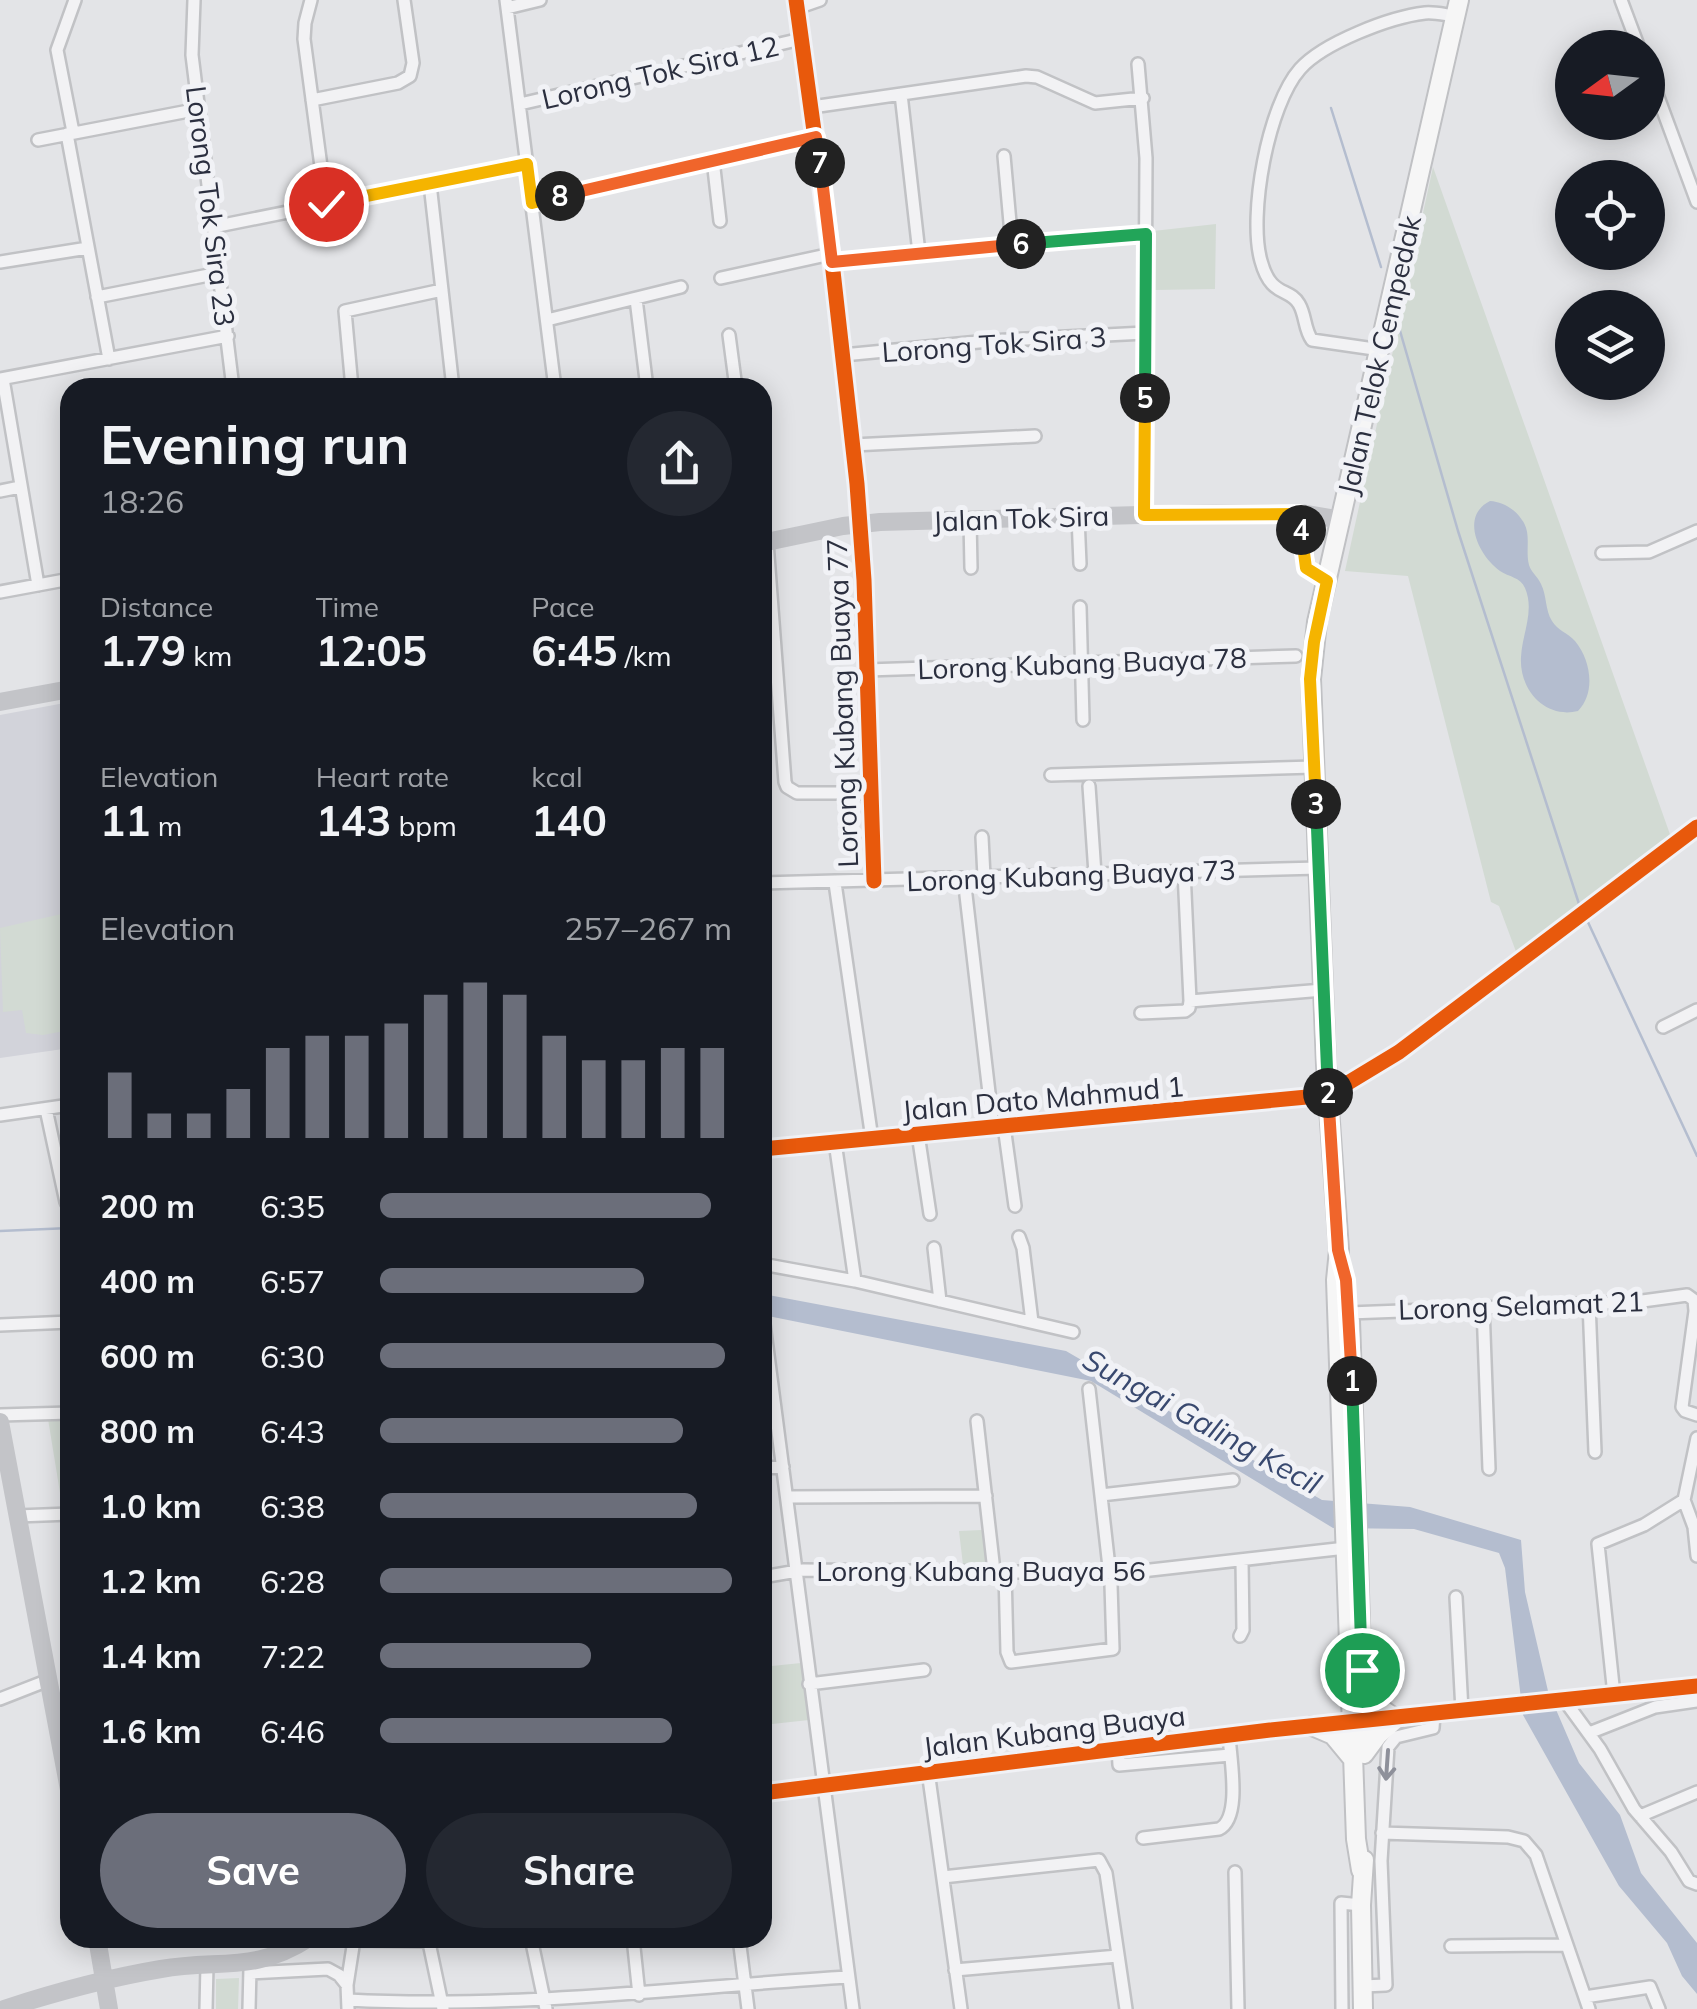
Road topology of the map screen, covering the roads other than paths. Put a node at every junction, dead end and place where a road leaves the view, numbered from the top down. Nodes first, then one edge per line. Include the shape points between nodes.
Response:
1 (75, 0) edge
2 (194, 0) edge
3 (312, 0) edge
4 (404, 0) edge
5 (540, 0) edge
6 (820, 0) edge
7 (1621, 0) edge
8 (506, 4) edge
9 (797, 4) edge
10 (1458, 8) edge
11 (1632, 30) edge
12 (801, 39) junction
13 (1138, 64) dead end
14 (900, 94) junction
15 (1143, 98) junction
16 (312, 100) junction
17 (520, 104) junction
18 (812, 107) junction
19 (198, 109) junction
20 (1665, 116) edge
21 (70, 133) junction
22 (816, 137) junction
23 (38, 140) dead end
24 (1004, 156) dead end
25 (713, 160) junction
26 (527, 164) junction
27 (430, 184) junction
28 (1697, 202) edge
29 (532, 203) junction
30 (326, 204) junction
31 (720, 221) dead end
32 (213, 227) junction
33 (1146, 234) junction
34 (1012, 245) junction
35 (88, 248) junction
36 (919, 254) junction
37 (832, 258) junction
38 (0, 262) edge
39 (219, 274) junction
40 (721, 278) dead end
41 (681, 287) dead end
42 (442, 290) junction
43 (97, 297) junction
44 (636, 299) junction
45 (547, 320) junction
46 (1145, 333) junction
47 (729, 335) dead end
48 (228, 336) junction
49 (1380, 350) junction
50 (843, 355) junction
51 (109, 359) junction
52 (232, 378) edge
53 (351, 378) edge
54 (451, 378) edge
55 (554, 378) edge
56 (646, 378) edge
57 (735, 378) edge
58 (1, 379) edge
59 (1035, 436) dead end
60 (853, 444) junction
61 (20, 487) junction
62 (0, 491) edge
63 (1300, 514) junction
64 (1144, 515) junction
65 (1078, 517) junction
66 (970, 520) junction
67 (1342, 520) junction
68 (860, 523) junction
69 (1697, 531) edge
70 (772, 542) edge
71 (1602, 553) dead end
72 (1080, 564) dead end
73 (971, 568) dead end
74 (60, 581) edge
75 (1327, 581) junction
76 (38, 585) junction
77 (0, 592) edge
78 (1080, 606) dead end
79 (772, 631) edge
80 (1296, 656) dead end
81 (1082, 663) junction
82 (868, 670) junction
83 (60, 691) edge
84 (0, 702) edge
85 (1083, 720) dead end
86 (1314, 767) junction
87 (1051, 775) dead end
88 (1089, 786) dead end
89 (869, 793) junction
90 (1697, 828) edge
91 (982, 837) dead end
92 (1319, 868) junction
93 (1184, 871) junction
94 (1095, 874) junction
95 (984, 877) junction
96 (964, 878) junction
97 (874, 882) junction
98 (772, 883) edge
99 (834, 884) junction
100 (1323, 990) junction
101 (1190, 1001) junction
102 (1697, 1010) edge
103 (1141, 1013) dead end
104 (1663, 1028) dead end
105 (1328, 1095) junction
106 (60, 1106) edge
107 (46, 1108) junction
108 (0, 1115) edge
109 (998, 1126) junction
110 (918, 1134) junction
111 (872, 1139) junction
112 (835, 1142) junction
113 (772, 1148) edge
114 (60, 1174) edge
115 (1014, 1206) dead end
116 (930, 1214) dead end
117 (1019, 1237) dead end
118 (934, 1248) dead end
119 (1338, 1250) junction
120 (772, 1266) edge
121 (855, 1281) junction
122 (940, 1301) junction
123 (1589, 1303) junction
124 (1483, 1307) junction
125 (1349, 1312) junction
126 (1032, 1322) junction
127 (60, 1323) edge
128 (0, 1326) edge
129 (1073, 1332) dead end
130 (772, 1384) edge
131 (1089, 1389) dead end
132 (60, 1414) edge
133 (1697, 1415) edge
134 (0, 1419) edge
135 (977, 1421) dead end
136 (1697, 1438) edge
137 (1596, 1452) dead end
138 (1695, 1455) edge
139 (783, 1467) junction
140 (772, 1468) edge
141 (1490, 1469) dead end
142 (1233, 1480) dead end
143 (1100, 1495) junction
144 (787, 1496) junction
145 (986, 1496) junction
146 (1351, 1496) junction
147 (1684, 1500) junction
148 (60, 1514) edge
149 (17, 1516) junction
150 (1350, 1537) junction
151 (1697, 1556) edge
152 (1242, 1560) junction
153 (795, 1572) junction
154 (1000, 1572) junction
155 (1110, 1574) junction
156 (772, 1575) edge
157 (1456, 1598) dead end
158 (1240, 1636) dead end
159 (924, 1670) dead end
160 (1362, 1670) junction
161 (46, 1681) junction
162 (810, 1684) junction
163 (1697, 1686) edge
164 (1614, 1695) junction
165 (0, 1698) edge
166 (1697, 1701) edge
167 (1560, 1702) junction
168 (1462, 1711) junction
169 (1396, 1719) junction
170 (60, 1720) edge
171 (1434, 1721) junction
172 (1357, 1722) junction
173 (1312, 1726) junction
174 (1589, 1732) junction
175 (1229, 1735) junction
176 (1118, 1748) junction
177 (1230, 1755) junction
178 (1358, 1756) junction
179 (928, 1770) junction
180 (823, 1786) junction
181 (772, 1792) edge
182 (1697, 1792) edge
183 (1640, 1816) junction
184 (1382, 1834) junction
185 (1143, 1838) dead end
186 (1235, 1872) dead end
187 (943, 1877) junction
188 (1697, 1884) edge
189 (1361, 1905) junction
190 (1566, 1945) junction
191 (1451, 1946) dead end
192 (98, 1948) edge
193 (294, 1948) edge
194 (353, 1948) edge
195 (430, 1948) edge
196 (531, 1948) edge
197 (634, 1948) edge
198 (740, 1948) edge
199 (1118, 1956) junction
200 (207, 1965) junction
201 (250, 1968) junction
202 (956, 1970) junction
203 (848, 1977) junction
204 (105, 1980) junction
205 (346, 1985) junction
206 (746, 1986) junction
207 (1363, 1986) junction
208 (639, 1996) junction
209 (1587, 2003) edge
210 (348, 2005) edge
211 (540, 2007) edge
212 (443, 2008) edge
213 (4, 2009) edge
214 (108, 2009) edge
215 (206, 2009) edge
216 (249, 2009) edge
217 (748, 2009) edge
218 (854, 2009) edge
219 (961, 2009) edge
220 (1126, 2009) edge
221 (1238, 2009) edge
222 (1342, 2009) edge
223 (1364, 2009) edge
224 (1659, 2009) edge

1 - 21 street via 57,50
2 - 19 street, Lorong Tok Sira 23
3 - 16 street via 304,30
4 - 16 street via 410,76
5 - 8 street
6 - 9 street
7 - 11 street
8 - 17 street
9 - 12 street, Lorong Kubang Buaya 77
10 - 49 main road, Jalan Telok Cempedak
10 - 49 street via 1389,23 1330,46 1303,66 1278,114 1259,184 1259,256 1273,288 1299,304 1312,340
12 - 17 street, Lorong Tok Sira 12
12 - 18 street, Lorong Kubang Buaya 77
13 - 15 street
14 - 15 street via 1026,76 1095,103
14 - 18 street
14 - 36 street
15 - 33 street
16 - 30 street
17 - 26 street
18 - 22 street, Lorong Kubang Buaya 77
19 - 21 street
19 - 32 street, Lorong Tok Sira 23
20 - 28 street
21 - 23 street
21 - 35 street
22 - 25 street
22 - 37 street, Lorong Kubang Buaya 77
24 - 34 street
25 - 29 street
25 - 31 street
26 - 27 street
26 - 29 street
27 - 30 street
27 - 42 street
29 - 45 street
30 - 32 street
32 - 39 street, Lorong Tok Sira 23
33 - 34 street
33 - 46 street
34 - 36 street
35 - 38 street
35 - 43 street
36 - 37 street
37 - 40 street
37 - 50 street, Lorong Kubang Buaya 77
39 - 43 street
39 - 48 street, Lorong Tok Sira 23
41 - 44 street
42 - 53 street via 345,311
42 - 54 street
43 - 51 street
44 - 45 street
44 - 56 street
45 - 55 street
46 - 50 street, Lorong Tok Sira 3
46 - 64 street
47 - 57 street
48 - 51 street
48 - 52 street, Lorong Tok Sira 23
49 - 67 main road, Jalan Telok Cempedak
50 - 60 street, Lorong Kubang Buaya 77
51 - 58 street
58 - 61 street
59 - 60 street
60 - 68 street, Lorong Kubang Buaya 77
61 - 62 street
61 - 76 street
63 - 64 street, Jalan Tok Sira
63 - 67 street, Jalan Tok Sira
63 - 75 street via 1306,568
64 - 65 street, Jalan Tok Sira
65 - 66 street, Jalan Tok Sira
65 - 72 street
66 - 68 street, Jalan Tok Sira
66 - 73 street
67 - 75 main road, Jalan Telok Cempedak
68 - 70 street, Jalan Tok Sira
68 - 82 street, Lorong Kubang Buaya 77
69 - 71 street via 1649,552
74 - 76 street
75 - 86 main road, Jalan Telok Cempedak via 1312,660
76 - 77 street
78 - 81 street
79 - 89 street via 787,788
80 - 81 street, Lorong Kubang Buaya 78
81 - 82 street, Lorong Kubang Buaya 78
81 - 85 street
82 - 89 street, Lorong Kubang Buaya 77
83 - 84 street
86 - 87 street
86 - 92 main road, Jalan Telok Cempedak
88 - 94 street
89 - 97 street, Lorong Kubang Buaya 77
90 - 105 street via 1399,1052
91 - 95 street
92 - 93 street, Lorong Kubang Buaya 73
92 - 100 main road, Jalan Telok Cempedak
93 - 94 street, Lorong Kubang Buaya 73
93 - 101 street
94 - 95 street, Lorong Kubang Buaya 73
95 - 96 street, Lorong Kubang Buaya 73
96 - 97 street, Lorong Kubang Buaya 73
96 - 109 street
97 - 99 street, Lorong Kubang Buaya 73
98 - 99 street, Lorong Kubang Buaya 73
99 - 111 street
100 - 101 street
100 - 105 main road, Jalan Telok Cempedak
101 - 103 street via 1185,1011
102 - 104 street
105 - 109 street, Jalan Dato Mahmud 1
105 - 119 main road, Jalan Telok Cempedak
106 - 107 street
107 - 108 street
107 - 114 street
109 - 110 street, Jalan Dato Mahmud 1
109 - 115 street
110 - 111 street, Jalan Dato Mahmud 1
110 - 116 street
111 - 112 street, Jalan Dato Mahmud 1
112 - 113 street, Jalan Dato Mahmud 1
112 - 121 street
117 - 126 street
118 - 122 street
119 - 125 main road, Jalan Telok Cempedak
119 - 146 main road, Jalan Telok Cempedak
120 - 121 street
121 - 122 street
122 - 126 street
123 - 124 street, Lorong Selamat 21
123 - 133 street, Lorong Selamat 21 via 1691,1297 1696,1310 1682,1407
123 - 137 street
124 - 125 street, Lorong Selamat 21
124 - 141 street
125 - 146 main road, Jalan Telok Cempedak
126 - 129 street
127 - 128 street
130 - 139 street
131 - 143 street
132 - 134 street
134 - 149 street
135 - 145 street
136 - 138 street
138 - 147 street
139 - 140 street
139 - 144 street
142 - 143 street
143 - 155 street
144 - 145 street
144 - 153 street
145 - 154 street
146 - 150 main road, Jalan Telok Cempedak
147 - 151 street
147 - 164 street via 1598,1544
148 - 149 street
149 - 161 street
150 - 152 street, Lorong Kubang Buaya 56
150 - 160 main road, Jalan Telok Cempedak
150 - 172 main road, Jalan Telok Cempedak
152 - 155 street, Lorong Kubang Buaya 56
152 - 158 street
153 - 154 street, Lorong Kubang Buaya 56
153 - 156 street, Lorong Kubang Buaya 56
153 - 162 street
154 - 155 street, Lorong Kubang Buaya 56
154 - 155 street via 1008,1658 1016,1663 1113,1650
157 - 168 street
159 - 162 street
160 - 169 main road via 1376,1703
160 - 172 main road, Jalan Telok Cempedak
161 - 165 street
161 - 170 street
162 - 180 street
163 - 164 street, Jalan Kubang Buaya
164 - 167 street, Jalan Kubang Buaya
166 - 174 street via 1655,1707
167 - 168 street, Jalan Kubang Buaya
167 - 174 street
168 - 171 street, Jalan Kubang Buaya
169 - 171 street, Jalan Kubang Buaya
169 - 172 street, Jalan Kubang Buaya
169 - 178 main road
171 -> 184 street via 1388,1747
172 - 173 street, Jalan Kubang Buaya
172 - 178 main road
173 - 175 street, Jalan Kubang Buaya
173 - 178 main road
174 - 183 street
175 - 176 street, Jalan Kubang Buaya
175 - 177 street
176 - 177 street via 1119,1765
176 - 179 street, Jalan Kubang Buaya
177 - 185 street via 1228,1825
178 - 189 main road
179 - 180 street, Jalan Kubang Buaya
179 - 187 street
180 - 181 street, Jalan Kubang Buaya
180 - 203 street
182 - 183 street
183 - 188 street
184 - 190 street via 1524,1841 1536,1855
184 - 207 street via 1386,1985
186 - 221 street
187 - 199 street via 1099,1860
187 - 202 street
189 - 207 main road
189 - 222 street via 1341,1902
190 - 191 street
190 - 209 street
192 - 204 street
193 - 201 street
194 - 205 street
195 - 212 street
196 - 211 street
197 - 208 street
198 - 206 street
199 - 202 street
199 - 220 street
200 - 201 street
200 - 204 street
200 - 215 street
201 - 205 street via 328,1969
201 - 216 street
202 - 219 street
203 - 206 street
203 - 218 street
204 - 213 street
204 - 214 street
205 - 210 street
206 - 208 street
206 - 217 street
207 - 223 main road
208 - 211 street
209 - 224 street via 1650,1987
210 - 212 street
211 - 212 street

